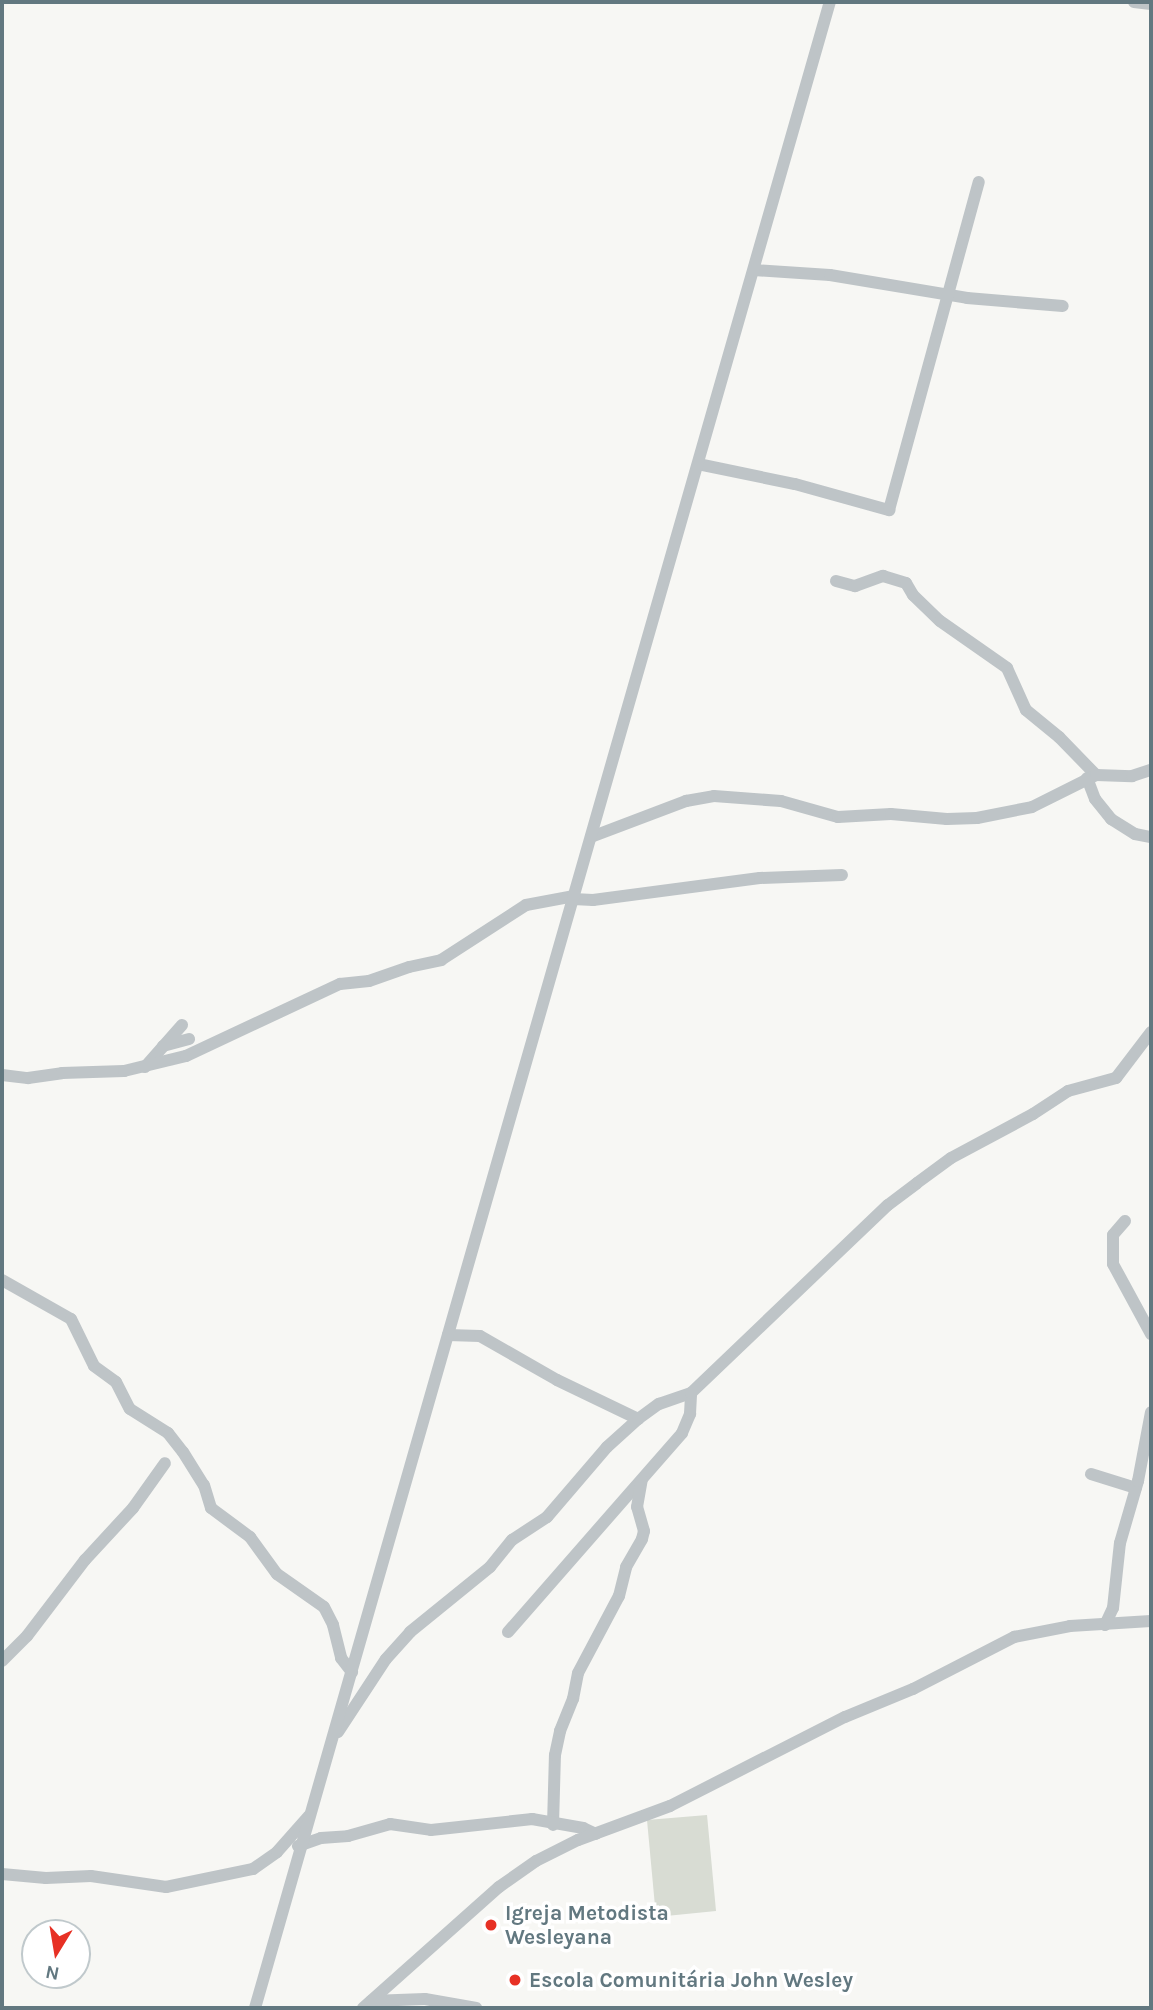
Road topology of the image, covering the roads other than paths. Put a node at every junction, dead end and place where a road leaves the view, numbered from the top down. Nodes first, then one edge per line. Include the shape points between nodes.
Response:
1 (831, 2) edge
2 (1134, 2) edge
3 (1151, 4) edge
4 (979, 181) dead end
5 (754, 270) junction
6 (948, 293) junction
7 (1063, 306) dead end
8 (698, 464) junction
9 (836, 581) dead end
10 (1151, 770) edge
11 (1092, 777) junction
12 (591, 837) junction
13 (1151, 837) edge
14 (842, 875) dead end
15 (574, 897) junction
16 (182, 1025) dead end
17 (1151, 1032) edge
18 (189, 1039) dead end
19 (163, 1046) junction
20 (145, 1068) junction
21 (2, 1075) edge
22 (1125, 1221) dead end
23 (2, 1280) edge
24 (1151, 1334) edge
25 (448, 1335) junction
26 (691, 1393) junction
27 (1151, 1412) edge
28 (638, 1419) junction
29 (165, 1463) dead end
30 (1091, 1474) dead end
31 (642, 1480) junction
32 (1136, 1488) junction
33 (1151, 1621) edge
34 (1105, 1625) junction
35 (508, 1632) dead end
36 (2, 1661) edge
37 (352, 1672) junction
38 (333, 1738) junction
39 (309, 1821) junction
40 (554, 1825) junction
41 (596, 1834) junction
42 (316, 1839) junction
43 (302, 1845) junction
44 (277, 1852) junction
45 (2, 1874) edge
46 (367, 2005) edge
47 (255, 2008) edge
48 (476, 2008) edge

1 - 5 street
2 - 3 street
4 - 6 street
5 - 6 street via 831,275
5 - 8 street
6 - 7 street
6 - 8 street via 889,510
8 - 12 street
9 - 11 street via 855,586 883,576 905,583 940,621 1007,668 1026,710 1059,737
10 - 11 street via 1132,776
11 - 12 street via 1032,807 977,818 838,817 781,802 713,796 686,801
11 - 13 street via 1095,799 1111,819 1135,834
12 - 15 street
14 - 15 street via 760,878 593,900
15 - 20 street via 526,905 432,964 340,984 186,1056
15 - 25 street
16 - 19 street
17 - 26 street via 1116,1077 1053,1098 1033,1114 951,1158 888,1205
18 - 19 street
19 - 20 street
20 - 21 street via 28,1078
22 - 24 street via 1113,1235 1113,1264
23 - 37 street via 71,1319 94,1366 116,1382 130,1409 168,1433 183,1452 204,1486 211,1508 258,1545 277,1574 324,1607 341,1658
25 - 28 street via 480,1336
25 - 37 street
26 - 28 street via 659,1404
26 - 31 street via 690,1414 682,1433
27 - 32 street
28 - 38 street via 592,1463 547,1517 512,1540 490,1567 410,1632 386,1659
29 - 36 street via 133,1508
30 - 32 street
31 - 35 street
31 - 40 street via 637,1507 642,1539 626,1567 619,1597 578,1673 560,1731
32 - 34 street via 1124,1525 1113,1608
33 - 34 street
34 - 41 street via 1070,1626 1014,1637 670,1806
37 - 38 street
38 - 39 street
39 - 42 street
39 - 43 street
39 - 44 street
40 - 41 street
40 - 42 street via 532,1819 431,1830 390,1824
41 - 46 street via 536,1861 499,1887
42 - 43 street
43 - 44 street
43 - 47 street
44 - 45 street via 253,1869 166,1887 91,1876
46 - 48 street via 425,1999

